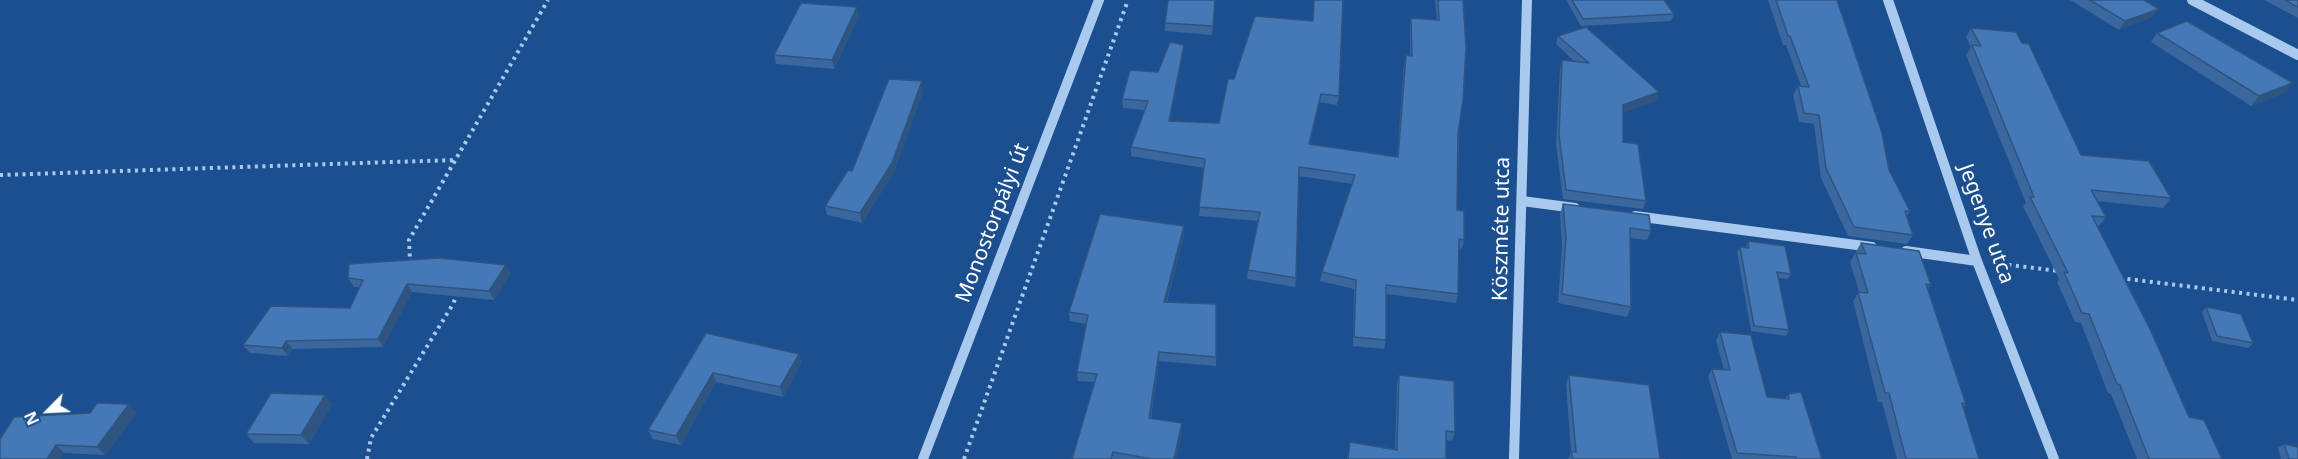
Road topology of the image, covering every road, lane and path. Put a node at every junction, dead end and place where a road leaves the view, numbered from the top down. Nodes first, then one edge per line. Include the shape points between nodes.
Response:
1 (548, 0) edge
2 (1099, 0) edge
3 (1128, 0) edge
4 (1527, 0) edge
5 (1888, 0) edge
6 (2192, 0) edge
7 (2298, 55) edge
8 (454, 160) junction
9 (0, 175) edge
10 (1522, 201) junction
11 (1592, 210) edge
12 (1627, 215) edge
13 (1884, 248) edge
14 (1895, 250) edge
15 (1977, 261) junction
16 (422, 263) edge
17 (2060, 271) edge
18 (2120, 278) edge
19 (460, 286) edge
20 (2298, 300) edge
21 (367, 459) edge
22 (923, 459) edge
23 (964, 459) edge
24 (1514, 459) edge
25 (2054, 459) edge

1 - 8 path
2 - 22 street, Monostorpályi út
3 - 23 path
4 - 10 street, Köszméte utca
5 - 15 street, Jegenye utca
6 - 7 street
8 - 9 path
8 - 16 path via 409,240 410,261
10 - 11 street
10 - 24 street, Köszméte utca
12 - 13 street
14 - 15 street
15 - 17 path
15 - 25 street, Jegenye utca
18 - 20 path
19 - 21 path via 453,304 371,438

